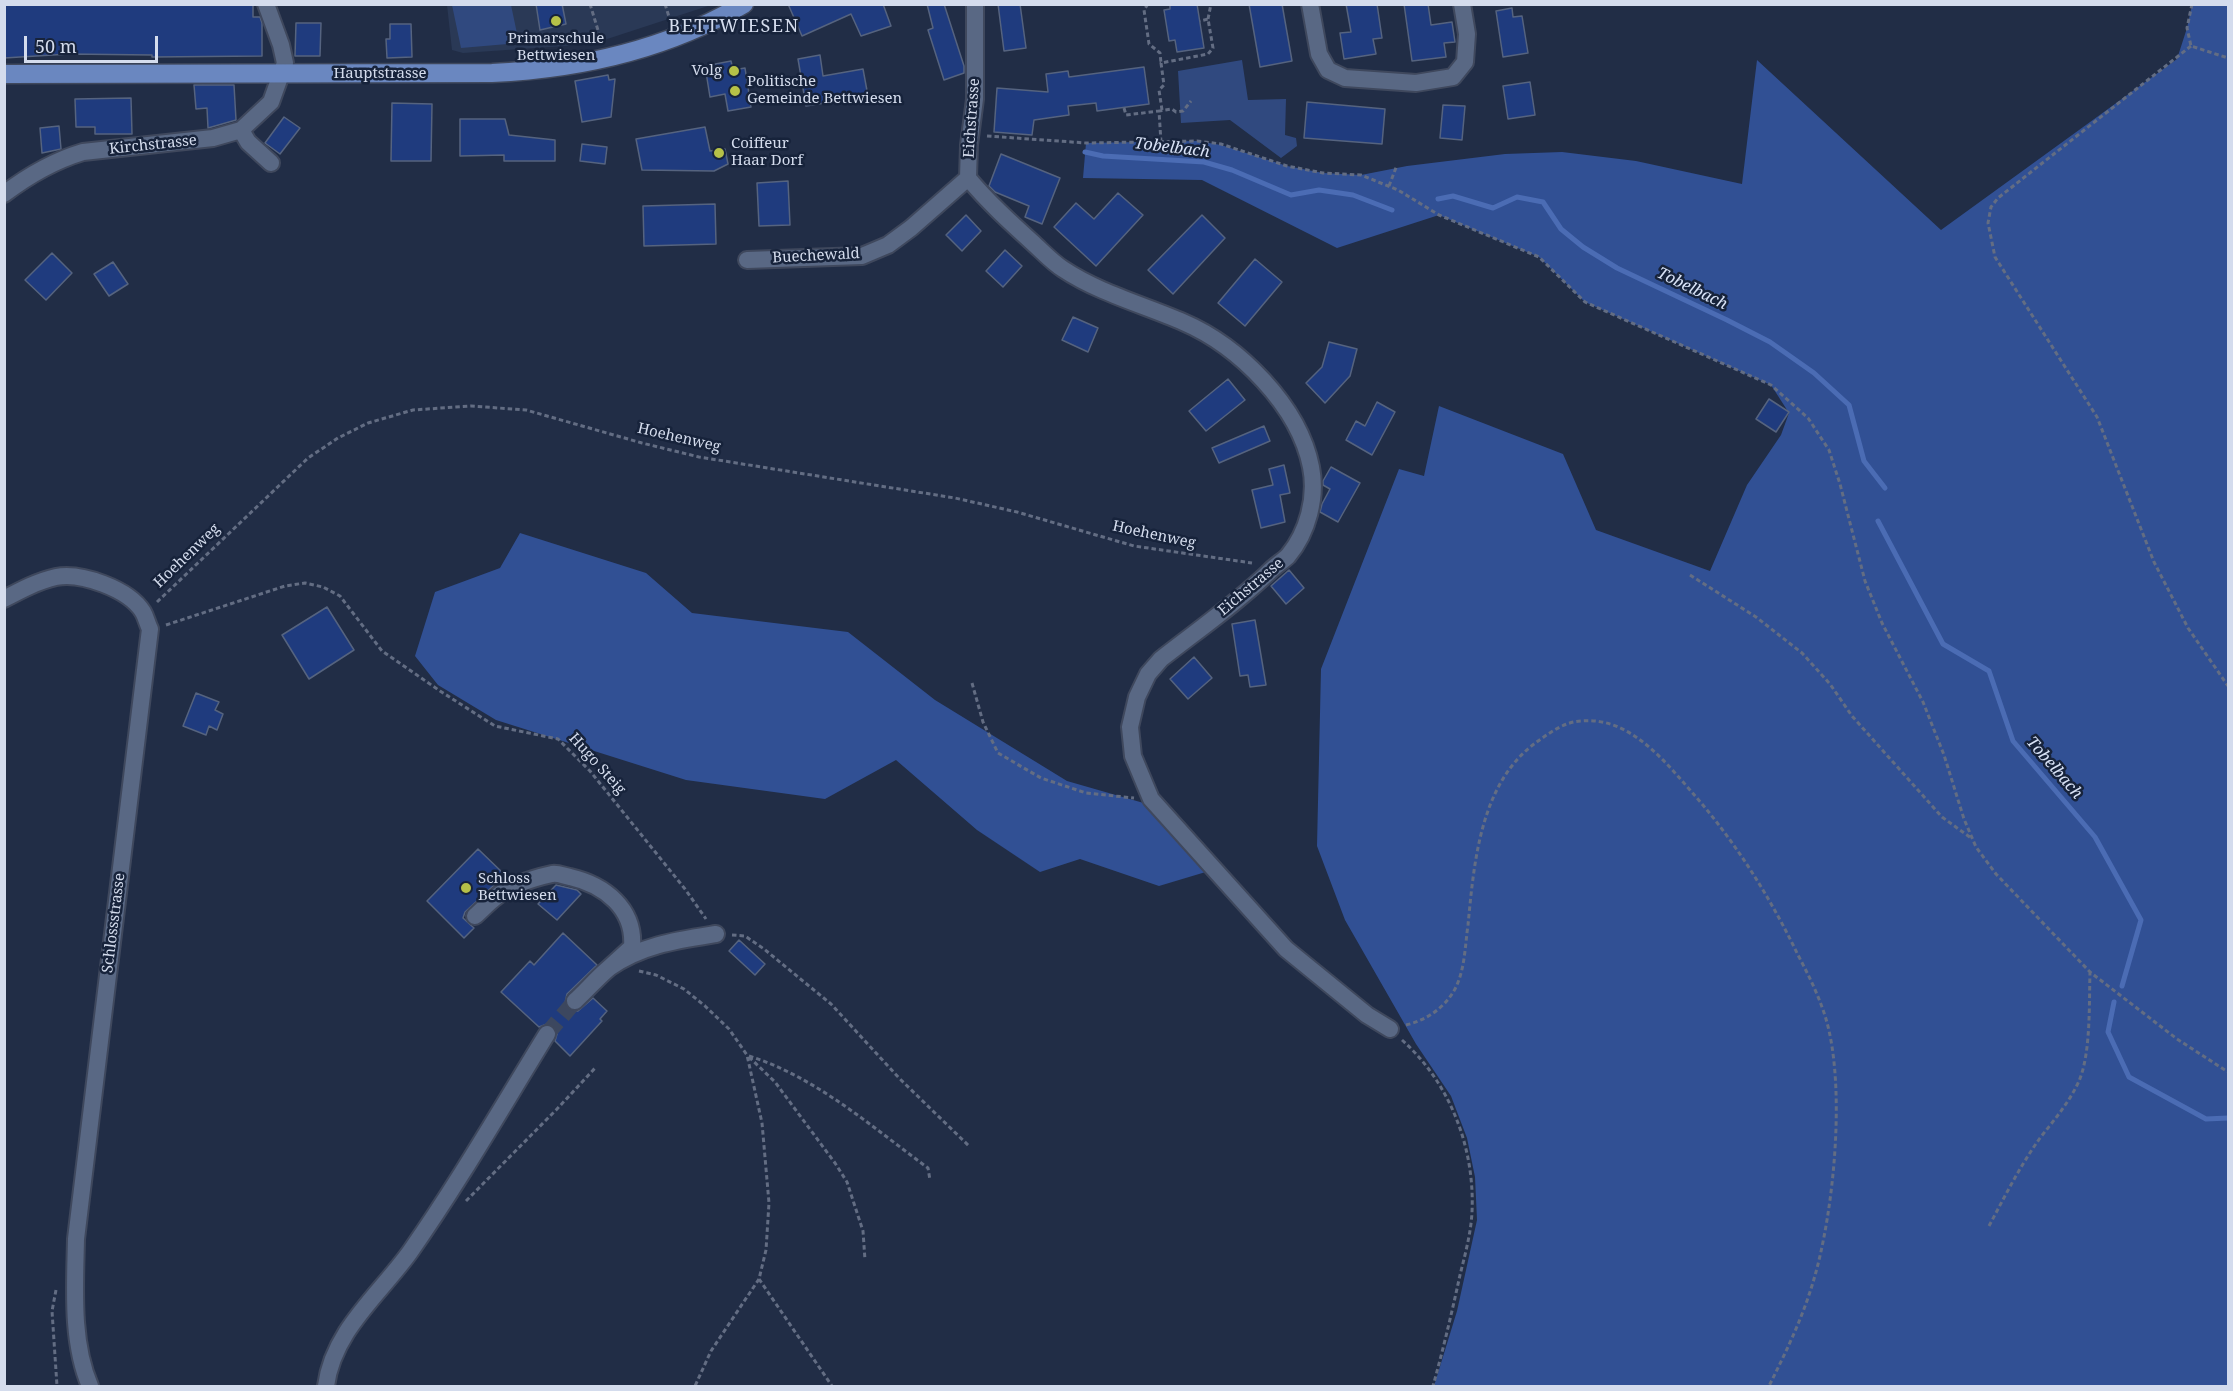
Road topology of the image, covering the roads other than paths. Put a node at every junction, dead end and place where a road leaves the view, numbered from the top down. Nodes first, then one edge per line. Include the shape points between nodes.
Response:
1 (266, 4) edge
2 (744, 4) edge
3 (975, 4) edge
4 (1310, 4) edge
5 (1462, 4) edge
6 (4, 74) edge
7 (281, 74) junction
8 (241, 130) junction
9 (271, 163) dead end
10 (968, 178) junction
11 (4, 194) edge
12 (747, 260) dead end
13 (4, 599) edge
14 (475, 916) dead end
15 (716, 934) road end
16 (609, 968) junction
17 (575, 1001) tunnel mouth
18 (1390, 1029) road end
19 (547, 1034) tunnel mouth
20 (90, 1386) edge
21 (326, 1386) edge

1 - 7 street via 284,56
2 - 7 main road, Hauptstrasse via 696,30 655,45 531,71
3 - 10 street, Eichstrasse via 975,89
4 - 5 street via 1318,54 1328,70 1345,78 1416,83 1452,77 1465,62 1467,34
6 - 7 main road, Hauptstrasse
7 - 8 street, Kirchstrasse via 271,102
8 - 9 street
8 - 11 street, Kirchstrasse via 213,138 82,152 40,169
10 - 12 street, Buechewald via 888,245 862,256
10 - 18 street, Eichstrasse via 988,202 1062,269 1185,323 1229,349 1256,372 1282,404 1303,440 1314,481 1310,512 1300,537 1287,556 1252,588 1161,659 1148,674 1137,697 1130,727 1133,756 1151,799 1286,949
13 - 20 street, Schlossstrasse via 57,577 82,578 107,585 142,610 150,629 76,1239 76,1328
14 - 16 street via 497,896 524,883 554,873 580,879 607,892 628,917 633,931 632,946
15 - 16 street via 647,947
16 - 17 street
19 - 21 street via 409,1253 353,1322 337,1349

